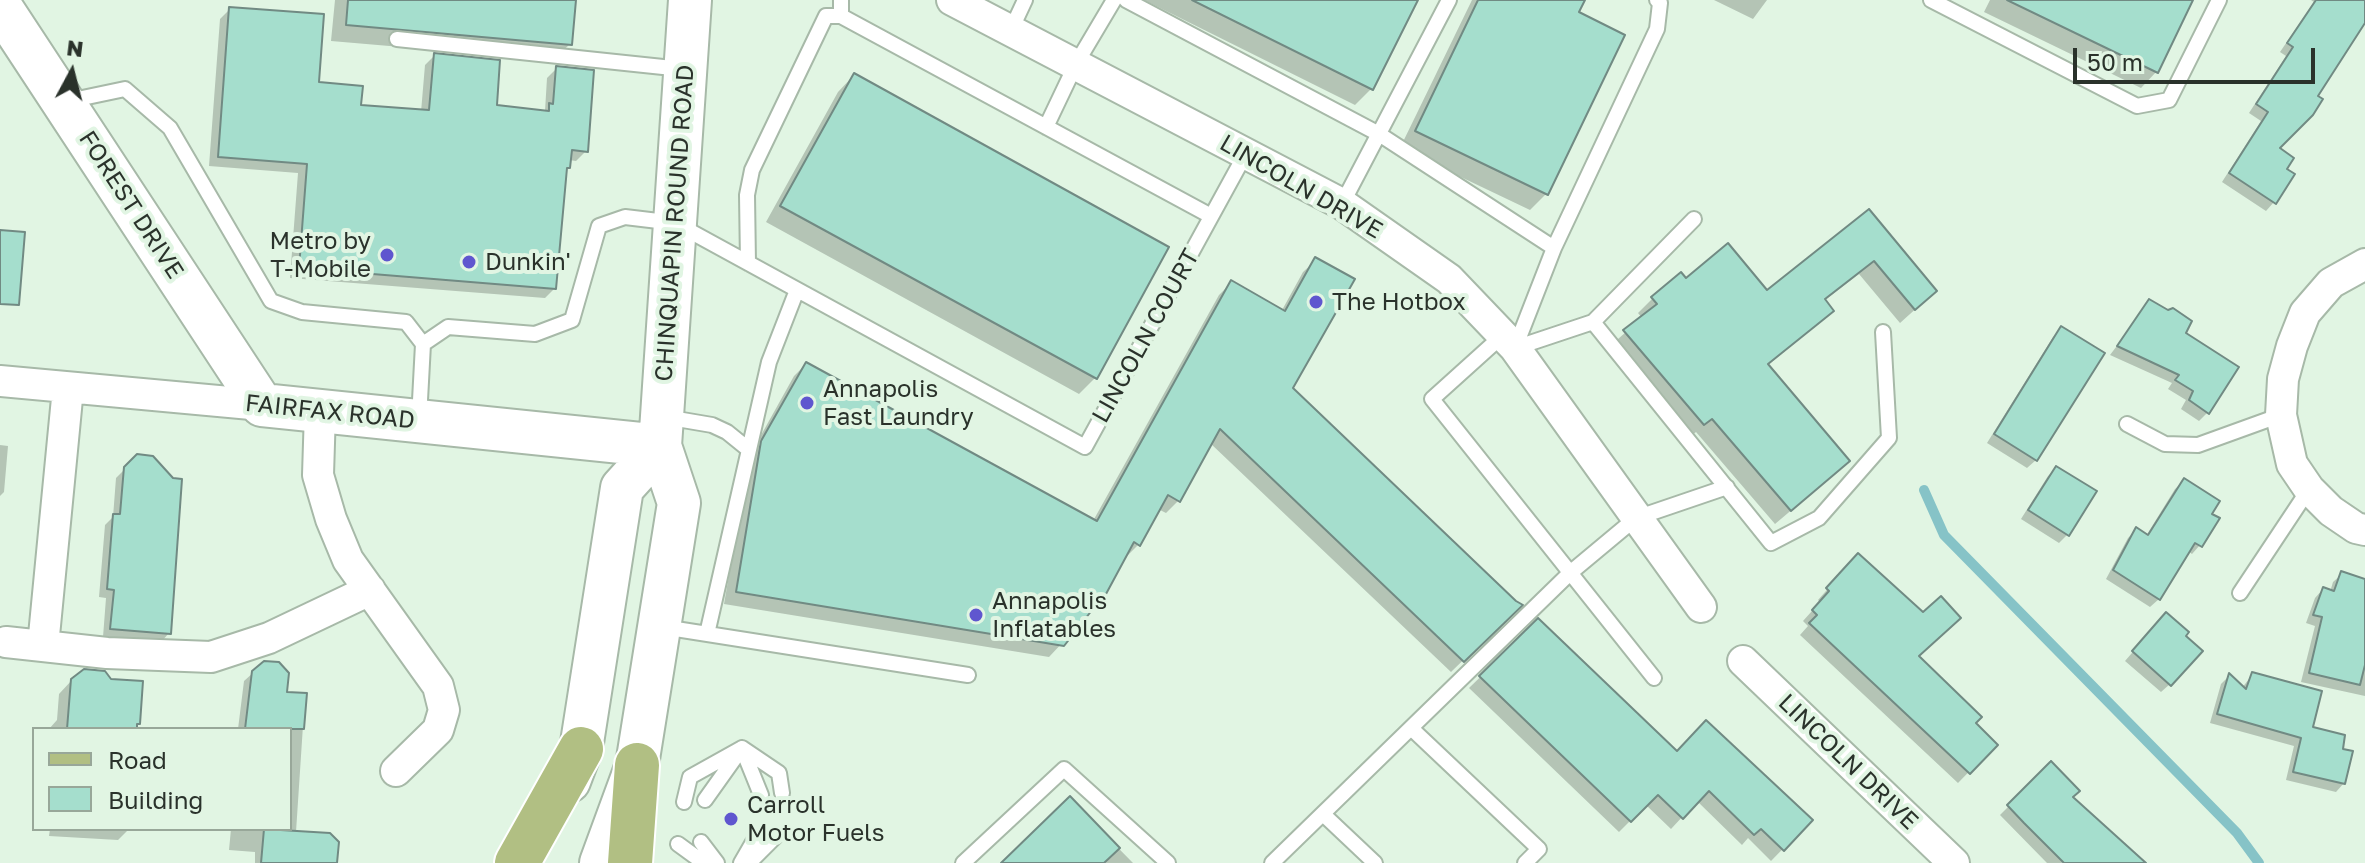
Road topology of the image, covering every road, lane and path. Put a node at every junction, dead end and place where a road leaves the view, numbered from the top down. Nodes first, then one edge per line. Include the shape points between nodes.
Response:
1 (690, 0) edge
2 (841, 0) edge
3 (952, 0) edge
4 (1025, 0) edge
5 (1114, 0) edge
6 (1126, 0) edge
7 (1449, 0) edge
8 (1657, 0) edge
9 (1931, 0) edge
10 (2219, 0) edge
11 (0, 6) edge
12 (841, 16) junction
13 (1011, 30) junction
14 (397, 39) dead end
15 (1076, 64) junction
16 (685, 70) junction
17 (63, 102) junction
18 (1046, 127) junction
19 (1379, 134) junction
20 (1246, 153) junction
21 (1342, 204) junction
22 (1211, 216) junction
23 (1694, 219) dead end
24 (675, 223) junction
25 (1554, 248) junction
26 (748, 263) junction
27 (2365, 264) edge
28 (797, 290) junction
29 (1593, 322) junction
30 (1883, 332) dead end
31 (1509, 342) junction
32 (423, 344) junction
33 (0, 381) edge
34 (68, 388) junction
35 (262, 405) junction
36 (320, 411) junction
37 (2281, 415) junction
38 (419, 421) junction
39 (2127, 424) dead end
40 (660, 431) junction
41 (748, 449) junction
42 (1727, 487) junction
43 (2309, 489) junction
44 (1636, 518) junction
45 (2365, 530) edge
46 (1570, 573) junction
47 (370, 590) junction
48 (2240, 593) dead end
49 (1701, 607) dead end
50 (659, 626) junction
51 (707, 634) junction
52 (6, 642) dead end
53 (43, 646) junction
54 (1743, 661) dead end
55 (968, 675) dead end
56 (1654, 678) dead end
57 (1411, 728) junction
58 (742, 748) junction
59 (581, 749) junction
60 (637, 765) junction
61 (396, 771) dead end
62 (782, 793) dead end
63 (761, 795) dead end
64 (705, 800) dead end
65 (684, 802) dead end
66 (1323, 814) junction
67 (777, 835) dead end
68 (756, 837) dead end
69 (701, 842) dead end
70 (678, 844) dead end
71 (517, 863) edge
72 (541, 863) edge
73 (601, 863) edge
74 (630, 863) edge
75 (704, 863) edge
76 (717, 863) edge
77 (741, 863) edge
78 (749, 863) edge
79 (963, 863) edge
80 (1168, 863) edge
81 (1272, 863) edge
82 (1375, 863) edge
83 (1525, 863) edge
84 (1954, 863) edge

1 - 16 main road, CHINQUAPIN ROUND ROAD
2 - 12 lane
3 - 13 street, LINCOLN DRIVE
4 - 13 lane
5 - 15 lane
6 - 19 lane
7 - 19 lane
8 - 25 lane via 1657,29
9 - 10 lane via 2137,106 2169,100
11 - 17 main road, FOREST DRIVE
12 - 18 lane
12 - 26 lane via 826,16 752,170
13 - 15 street, LINCOLN DRIVE
14 - 16 lane
15 - 18 lane
15 - 20 street, LINCOLN DRIVE
16 - 24 main road, CHINQUAPIN ROUND ROAD
17 - 32 lane via 125,89 170,128 271,301 302,312 406,322
17 - 35 main road, FOREST DRIVE
18 - 22 lane
19 - 21 lane
19 - 25 lane
20 - 21 street, LINCOLN DRIVE
20 - 22 lane, LINCOLN COURT
21 - 31 street, LINCOLN DRIVE via 1449,279
22 - 28 lane, LINCOLN COURT via 1085,447
23 - 29 lane
24 - 26 lane, LINCOLN COURT
24 - 32 lane via 625,217 599,226 572,320 535,334 448,327
24 - 40 main road, CHINQUAPIN ROUND ROAD
25 - 31 lane
26 - 28 lane, LINCOLN COURT
27 - 37 street via 2331,283 2305,313 2283,379
28 - 41 lane via 769,362
29 - 31 lane
29 - 42 lane
30 - 42 lane via 1889,438 1819,518 1771,543
31 - 44 street, LINCOLN DRIVE
31 - 46 lane via 1432,399
32 - 38 lane
33 - 34 street, FAIRFAX ROAD
34 - 35 street, FAIRFAX ROAD
34 - 53 street
35 - 36 main road, FAIRFAX ROAD
36 - 38 main road, FAIRFAX ROAD
36 - 47 street via 318,475 348,560
37 - 39 lane via 2198,445 2165,444
37 - 43 street via 2292,464
38 - 40 main road, FAIRFAX ROAD
40 - 41 lane via 712,425
40 - 50 main road, CHINQUAPIN ROUND ROAD via 679,503
40 - 59 main road via 622,488
41 - 51 lane
42 - 44 lane
43 - 45 street via 2331,511
43 - 48 lane
44 - 46 lane
44 - 49 street, LINCOLN DRIVE
46 - 56 lane
46 - 57 lane
47 - 53 street via 269,638 211,657
47 - 61 street via 438,686 444,710 438,730
50 - 51 lane
50 - 60 main road, CHINQUAPIN ROUND ROAD
51 - 55 lane
52 - 53 street
54 - 84 street, LINCOLN DRIVE
57 - 66 lane
57 - 83 lane via 1539,849
58 - 62 lane via 779,773
58 - 63 lane
58 - 64 lane
58 - 65 lane via 690,777
59 - 71 main road
59 - 72 main road
60 - 73 main road, CHINQUAPIN ROUND ROAD
60 - 74 main road
66 - 81 lane
66 - 82 lane
67 - 78 lane
68 - 77 lane
69 - 76 lane
70 - 75 lane
79 - 80 lane via 1064,769

